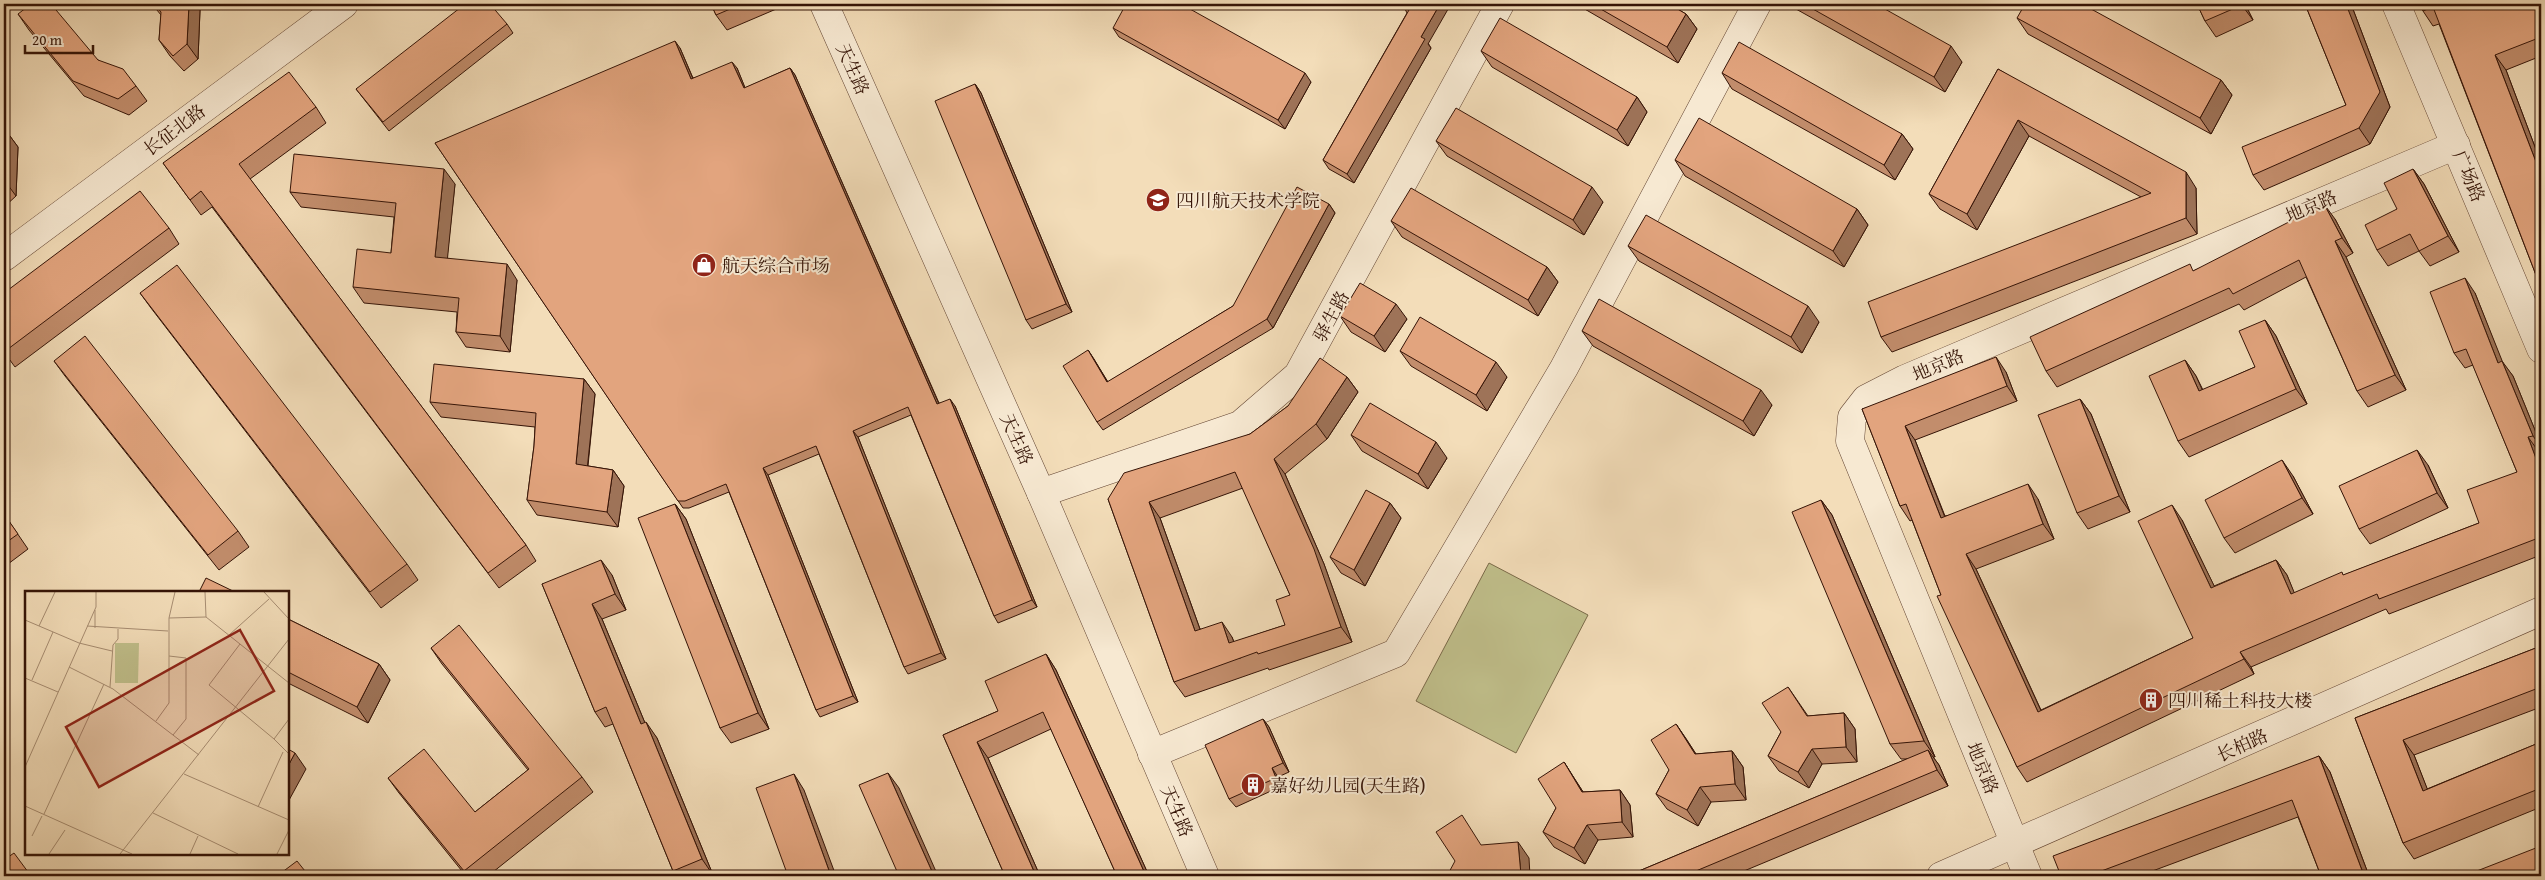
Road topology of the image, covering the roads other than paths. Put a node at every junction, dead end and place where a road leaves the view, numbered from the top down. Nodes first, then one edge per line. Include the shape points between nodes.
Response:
1 (344, 4) edge
2 (824, 4) edge
3 (1500, 4) edge
4 (1757, 4) edge
5 (2396, 4) edge
6 (2456, 145) junction
7 (4, 257) edge
8 (2541, 349) edge
9 (1041, 493) junction
10 (2541, 611) edge
11 (1152, 754) junction
12 (2014, 844) junction
13 (1205, 876) edge
14 (1941, 876) edge
15 (2028, 876) edge

1 - 7 street, 长征北路
2 - 9 street, 天生路
3 - 9 street, 驿生路 via 1298,376 1240,425
4 - 11 street via 1564,368 1396,653
5 - 6 street, 广场路
6 - 8 street, 广场路
6 - 12 street, 地京路 via 1904,379 1866,399 1852,416 1850,441
9 - 11 street, 天生路
10 - 12 street, 长柏路
11 - 13 street, 天生路
12 - 14 street, 长柏路
12 - 15 street, 地京路

